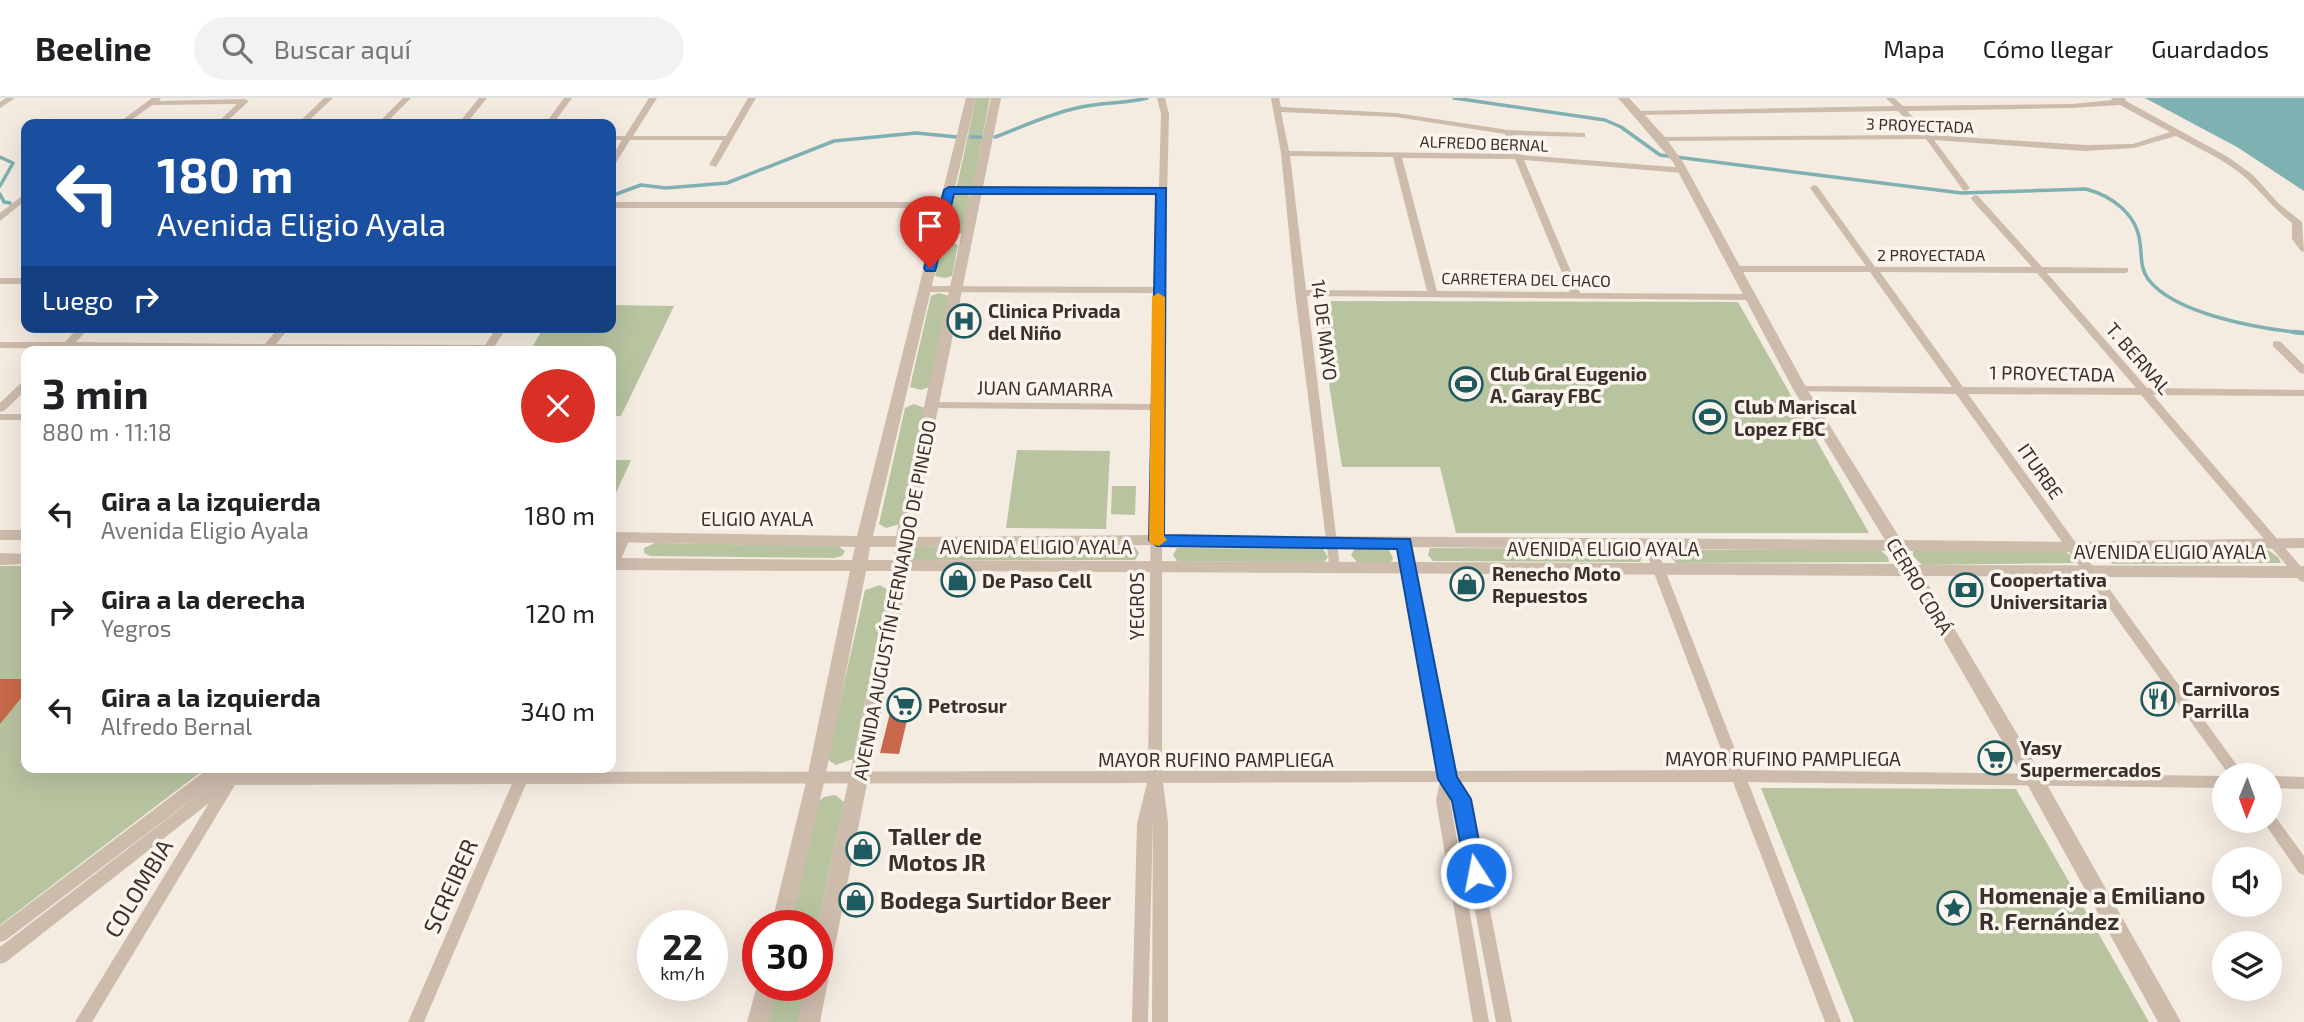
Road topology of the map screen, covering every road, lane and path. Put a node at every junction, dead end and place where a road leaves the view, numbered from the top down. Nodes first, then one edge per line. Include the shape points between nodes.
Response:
1 (11, 98) edge
2 (329, 98) edge
3 (407, 98) edge
4 (483, 98) edge
5 (568, 98) edge
6 (653, 98) edge
7 (752, 98) edge
8 (971, 98) edge
9 (996, 98) edge
10 (1161, 98) edge
11 (1623, 98) edge
12 (1754, 98) edge
13 (1890, 98) edge
14 (2024, 98) edge
15 (2119, 99) edge
16 (246, 100) edge
17 (153, 101) edge
18 (1276, 103) edge
19 (0, 106) edge
20 (2032, 106) junction
21 (1901, 109) junction
22 (1764, 111) junction
23 (1637, 113) junction
24 (128, 119) edge
25 (225, 119) edge
26 (306, 119) edge
27 (386, 119) edge
28 (466, 119) edge
29 (553, 119) edge
30 (1508, 132) junction
31 (2176, 133) junction
32 (1582, 135) dead end
33 (1928, 137) junction
34 (616, 138) edge
35 (628, 138) junction
36 (730, 138) junction
37 (1661, 139) junction
38 (1285, 153) junction
39 (1397, 155) junction
40 (616, 156) edge
41 (1518, 157) junction
42 (1677, 161) junction
43 (713, 165) dead end
44 (1814, 188) dead end
45 (1966, 188) dead end
46 (949, 190) junction
47 (1162, 190) junction
48 (977, 191) junction
49 (1975, 198) dead end
50 (21, 200) edge
51 (616, 205) edge
52 (945, 205) junction
53 (0, 218) edge
54 (2304, 249) edge
55 (1737, 269) junction
56 (1872, 269) junction
57 (2040, 270) junction
58 (2125, 270) dead end
59 (0, 281) edge
60 (21, 281) edge
61 (925, 289) junction
62 (957, 289) junction
63 (1158, 290) junction
64 (1300, 293) junction
65 (1433, 294) junction
66 (1576, 295) junction
67 (1752, 297) junction
68 (79, 333) edge
69 (2277, 344) dead end
70 (0, 345) edge
71 (21, 346) edge
72 (66, 346) edge
73 (2304, 371) edge
74 (21, 389) edge
75 (1800, 389) junction
76 (1960, 390) junction
77 (2145, 392) junction
78 (2304, 393) edge
79 (933, 405) junction
80 (1157, 407) junction
81 (0, 409) edge
82 (0, 417) edge
83 (21, 417) edge
84 (0, 535) edge
85 (21, 535) edge
86 (618, 538) edge
87 (864, 540) junction
88 (1157, 540) junction
89 (903, 541) junction
90 (1333, 542) junction
91 (1404, 543) junction
92 (2275, 543) junction
93 (2304, 543) edge
94 (1649, 544) junction
95 (1895, 544) junction
96 (2071, 547) junction
97 (0, 559) edge
98 (21, 559) edge
99 (616, 565) edge
100 (860, 566) junction
101 (902, 566) junction
102 (1155, 567) junction
103 (1334, 568) junction
104 (1409, 568) junction
105 (1660, 569) junction
106 (2091, 571) junction
107 (1913, 572) junction
108 (2302, 574) edge
109 (2229, 763) edge
110 (226, 773) edge
111 (230, 773) edge
112 (231, 773) edge
113 (524, 773) edge
114 (1739, 776) junction
115 (816, 778) junction
116 (858, 778) junction
117 (1155, 778) junction
118 (1448, 779) junction
119 (2034, 779) junction
120 (2212, 782) edge
121 (2282, 782) edge
122 (2304, 783) edge
123 (2279, 833) edge
124 (2304, 868) edge
125 (785, 910) edge
126 (831, 910) edge
127 (0, 936) edge
128 (0, 957) edge
129 (763, 1001) edge
130 (813, 1001) edge
131 (83, 1022) edge
132 (416, 1022) edge
133 (758, 1022) edge
134 (808, 1022) edge
135 (1140, 1022) edge
136 (1160, 1022) edge
137 (1481, 1022) edge
138 (1504, 1022) edge
139 (1833, 1022) edge
140 (2170, 1022) edge

1 - 19 street
2 - 26 street
3 - 27 street
4 - 28 street
5 - 29 street
6 - 35 street
7 - 36 street
8 - 46 street, AVENIDA AUGUSTÍN FERNANDO DE PINEDO
9 - 48 street, AVENIDA AUGUSTÍN FERNANDO DE PINEDO
10 - 47 street, YEGROS via 1165,114
11 - 23 street, CERRO CORÁ
12 - 22 street
13 - 21 street
14 - 20 street
15 - 20 street
15 - 31 street
16 - 17 street
16 - 25 street
17 - 24 street
18 - 30 street
18 - 38 street, 14 DE MAYO
20 - 21 street
21 - 22 street
21 - 33 street
22 - 23 street
23 - 37 street, CERRO CORÁ
30 - 32 street
30 - 41 street
31 - 33 street, 3 PROYECTADA via 2134,146 2085,148
31 - 54 street via 2250,177 2297,222 2297,239
33 - 37 street, 3 PROYECTADA
33 - 45 street
34 - 35 street
35 - 36 street
35 - 40 street
36 - 43 street
37 - 42 street, CERRO CORÁ
38 - 39 street, ALFREDO BERNAL
38 - 64 street, 14 DE MAYO
39 - 41 street, ALFREDO BERNAL
39 - 65 street
41 - 42 street, ALFREDO BERNAL
41 - 66 street
42 - 55 street, CERRO CORÁ
44 - 56 street, ITURBE
46 - 48 street
46 - 52 street, AVENIDA AUGUSTÍN FERNANDO DE PINEDO
47 - 48 street
47 - 63 street, YEGROS
48 - 62 street, AVENIDA AUGUSTÍN FERNANDO DE PINEDO
49 - 57 street, T. BERNAL
50 - 53 street
51 - 52 street
52 - 61 street, AVENIDA AUGUSTÍN FERNANDO DE PINEDO
55 - 56 street, 2 PROYECTADA
55 - 67 street, CERRO CORÁ
56 - 57 street, 2 PROYECTADA
56 - 76 street, ITURBE
57 - 58 street, 2 PROYECTADA
57 - 77 street, T. BERNAL
59 - 60 street
61 - 62 street
61 - 87 street, AVENIDA AUGUSTÍN FERNANDO DE PINEDO
62 - 63 street
62 - 79 street, AVENIDA AUGUSTÍN FERNANDO DE PINEDO
63 - 80 street, YEGROS
64 - 65 street, CARRETERA DEL CHACO
64 - 90 street, 14 DE MAYO
65 - 66 street, CARRETERA DEL CHACO
66 - 67 street, CARRETERA DEL CHACO
67 - 75 street, CERRO CORÁ
68 - 72 street
69 - 73 street
70 - 71 street
74 - 81 street
75 - 76 street, 1 PROYECTADA
75 - 95 street, CERRO CORÁ
76 - 77 street, 1 PROYECTADA
76 - 96 street, ITURBE
77 - 78 street, 1 PROYECTADA
77 - 92 street, T. BERNAL
79 - 80 street, JUAN GAMARRA
79 - 89 street, AVENIDA AUGUSTÍN FERNANDO DE PINEDO
80 - 88 street, YEGROS
82 - 83 street
84 - 85 street
86 - 87 street, ELIGIO AYALA
87 - 89 street, ELIGIO AYALA
87 - 100 street, AVENIDA AUGUSTÍN FERNANDO DE PINEDO
88 - 89 street, AVENIDA ELIGIO AYALA
88 - 90 street, AVENIDA ELIGIO AYALA
88 - 102 street, YEGROS
89 - 101 street, AVENIDA AUGUSTÍN FERNANDO DE PINEDO
90 - 91 street, AVENIDA ELIGIO AYALA
90 - 103 street, 14 DE MAYO
91 - 94 street, AVENIDA ELIGIO AYALA
91 - 104 street
92 - 93 street, AVENIDA ELIGIO AYALA
92 - 96 street, AVENIDA ELIGIO AYALA
92 - 108 street, T. BERNAL
94 - 95 street, AVENIDA ELIGIO AYALA
94 - 105 street
95 - 96 street, AVENIDA ELIGIO AYALA
95 - 107 street, CERRO CORÁ
96 - 106 street, ITURBE
97 - 98 street
99 - 100 street
100 - 101 street
100 - 115 street, AVENIDA AUGUSTÍN FERNANDO DE PINEDO
101 - 102 street, AVENIDA ELIGIO AYALA
101 - 116 street, AVENIDA AUGUSTÍN FERNANDO DE PINEDO
102 - 103 street, AVENIDA ELIGIO AYALA
102 - 117 street, YEGROS
103 - 104 street, AVENIDA ELIGIO AYALA
104 - 105 street, AVENIDA ELIGIO AYALA
104 - 118 street
105 - 107 street, AVENIDA ELIGIO AYALA
105 - 114 street
106 - 107 street, AVENIDA ELIGIO AYALA
106 - 108 street, AVENIDA ELIGIO AYALA
106 - 109 street, ITURBE
107 - 119 street, CERRO CORÁ
110 - 127 street via 207,779
111 - 128 street
112 - 131 street, COLOMBIA
113 - 115 street, MAYOR RUFINO PAMPLIEGA
113 - 132 street, SCREIBER
114 - 118 street, MAYOR RUFINO PAMPLIEGA
114 - 119 street, MAYOR RUFINO PAMPLIEGA
114 - 139 street
115 - 116 street, MAYOR RUFINO PAMPLIEGA
115 - 125 street, AVENIDA AUGUSTÍN FERNANDO DE PINEDO
116 - 117 street, MAYOR RUFINO PAMPLIEGA
116 - 126 street, AVENIDA AUGUSTÍN FERNANDO DE PINEDO
117 - 118 street, MAYOR RUFINO PAMPLIEGA
117 - 135 street, YEGROS via 1144,823
117 - 136 street, YEGROS via 1161,822
118 - 137 street via 1443,800
118 - 138 street via 1461,799
119 - 120 street, MAYOR RUFINO PAMPLIEGA
119 - 140 street, CERRO CORÁ
121 - 122 street
123 - 124 street
129 - 133 street
130 - 134 street

